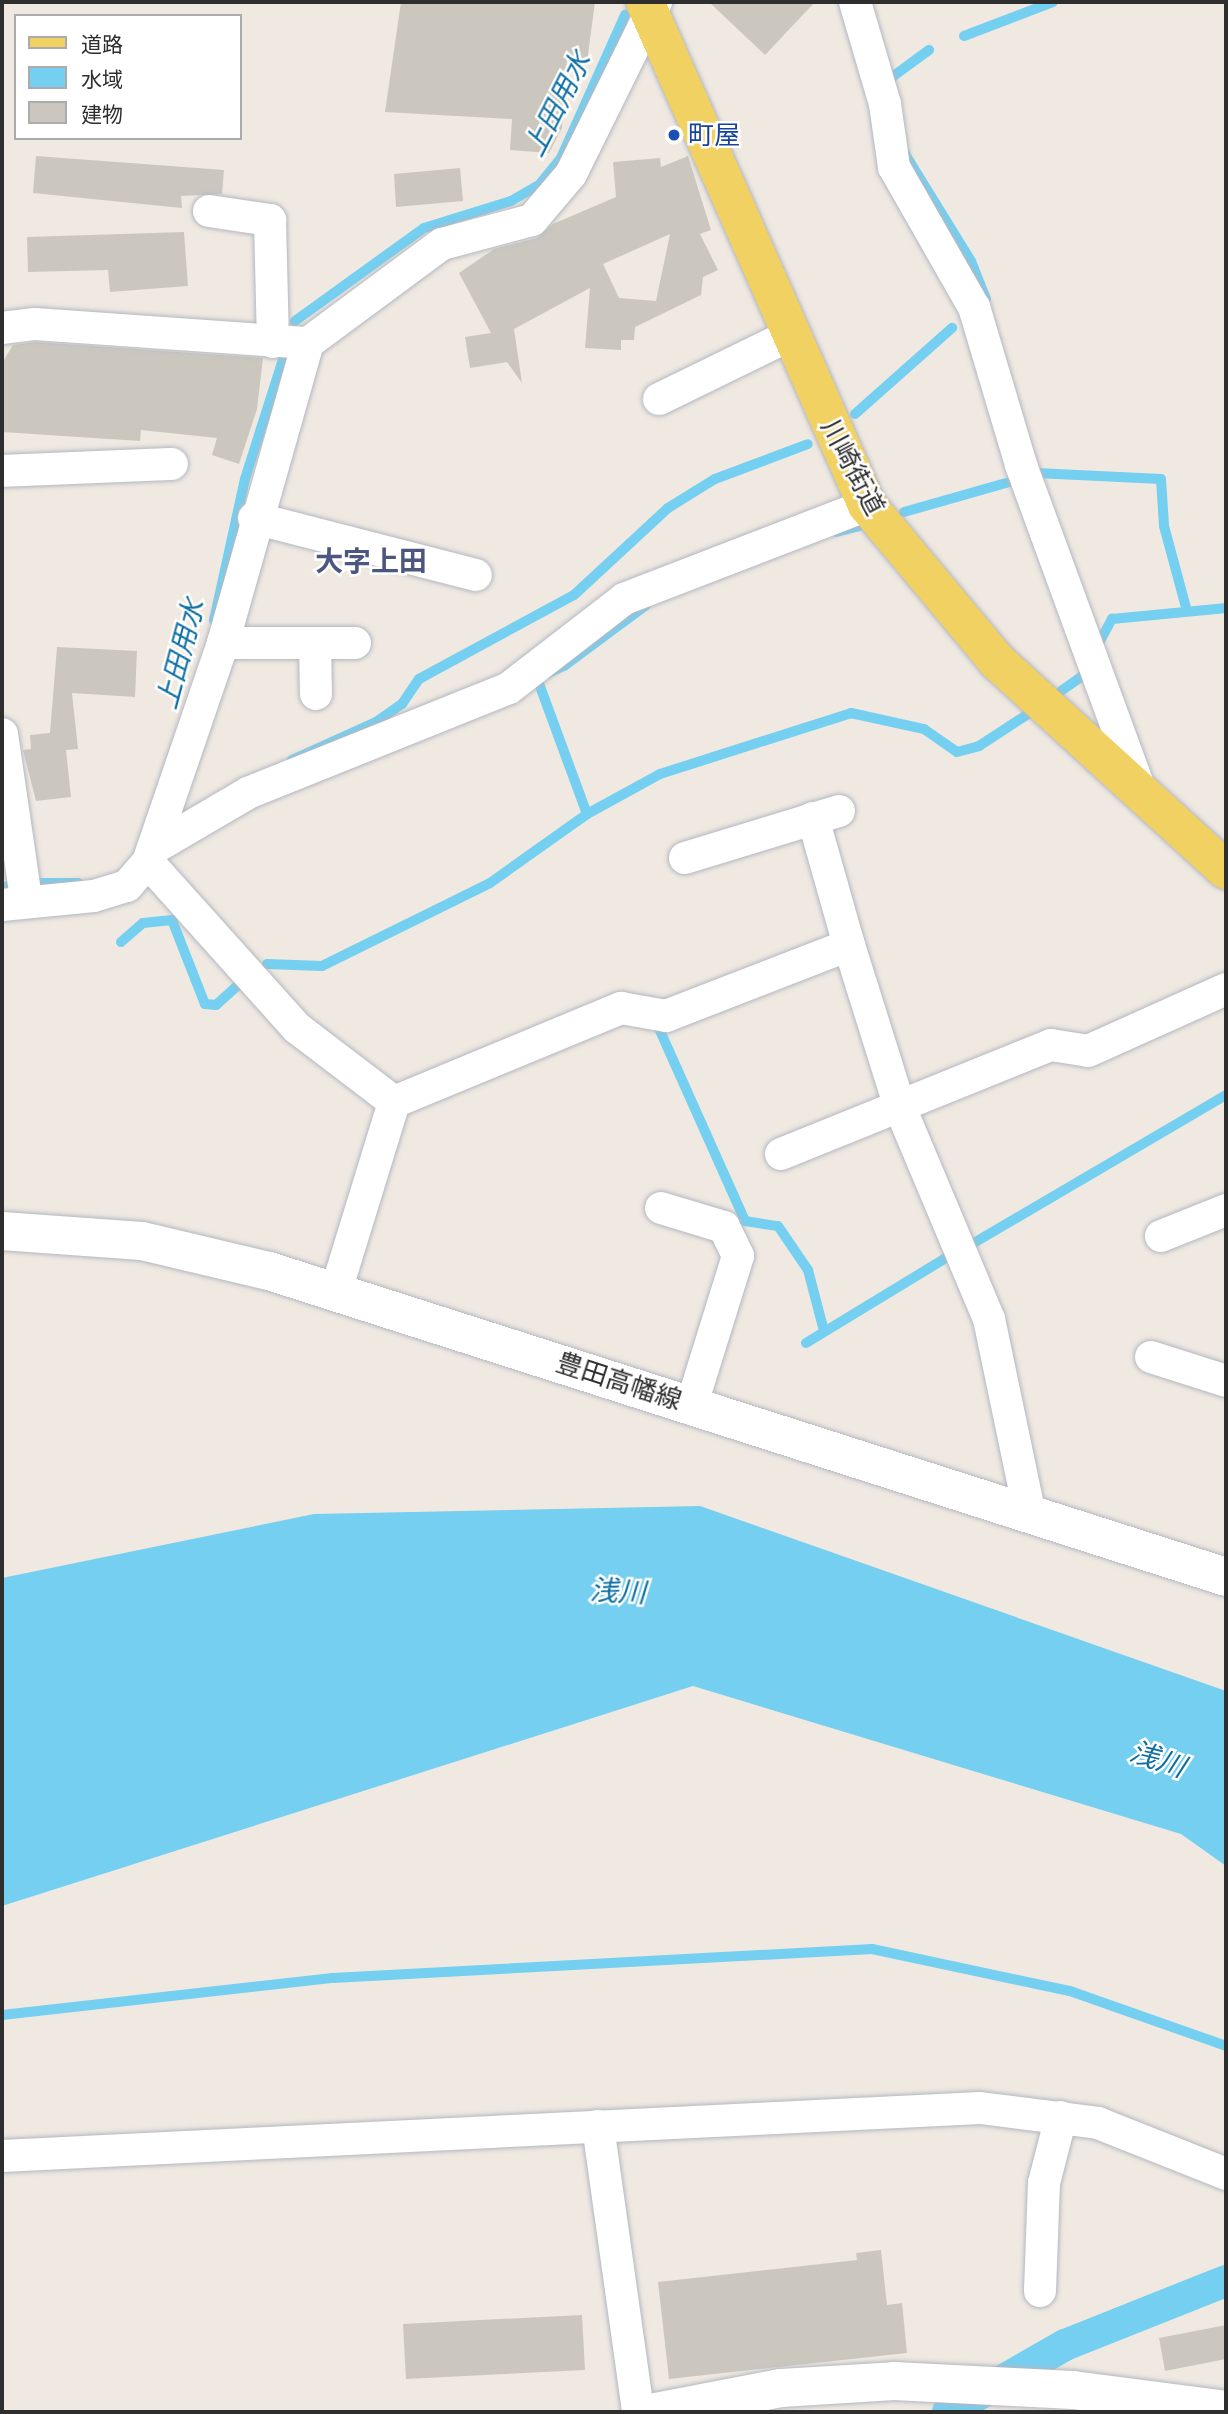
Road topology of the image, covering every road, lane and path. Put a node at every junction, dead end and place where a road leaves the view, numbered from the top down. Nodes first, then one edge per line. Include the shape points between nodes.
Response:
1 (855, 2) edge
2 (651, 7) edge
3 (209, 211) dead end
4 (2, 328) edge
5 (788, 336) junction
6 (273, 342) junction
7 (308, 343) junction
8 (659, 400) dead end
9 (172, 464) dead end
10 (2, 471) edge
11 (867, 505) junction
12 (254, 518) junction
13 (476, 575) dead end
14 (223, 643) junction
15 (315, 643) junction
16 (355, 643) dead end
17 (316, 694) dead end
18 (2, 733) edge
19 (1138, 784) junction
20 (152, 855) junction
21 (685, 858) dead end
22 (1226, 870) edge
23 (14, 902) edge
24 (849, 945) junction
25 (1226, 989) edge
26 (394, 1102) junction
27 (899, 1105) junction
28 (781, 1154) dead end
29 (661, 1208) dead end
30 (1226, 1210) edge
31 (2, 1231) edge
32 (1161, 1236) dead end
33 (335, 1294) junction
34 (1151, 1357) dead end
35 (1226, 1381) edge
36 (692, 1404) junction
37 (1029, 1510) junction
38 (1226, 1577) edge
39 (1061, 2117) junction
40 (598, 2126) junction
41 (2, 2156) edge
42 (1226, 2174) edge
43 (1040, 2291) dead end
44 (1226, 2410) edge
45 (638, 2412) edge
46 (656, 2412) edge

1 - 19 street via 885,104 894,167 974,307 1021,465
2 - 5 main road, 川崎街道
2 - 7 street via 571,174 532,220 442,244
3 - 6 street via 270,220
4 - 6 street via 35,324
5 - 8 street
5 - 11 main road, 川崎街道
6 - 7 street
7 - 12 street
9 - 10 street
11 - 19 main road, 川崎街道 via 997,660
11 - 20 street via 624,599 509,688 248,793
12 - 13 street
12 - 14 street
14 - 15 street
14 - 20 street
15 - 16 street
15 - 17 street
18 - 23 street
19 - 22 main road, 川崎街道
20 - 23 street via 127,886 94,896
20 - 26 street via 297,1028
21 - 24 street via 826,814
24 - 26 street via 666,1016 621,1008
24 - 27 street
25 - 27 street via 1088,1051 1051,1045
26 - 33 street
27 - 28 street
27 - 37 street via 989,1320
29 - 36 street via 724,1227 738,1256
30 - 32 street
31 - 33 main road, 豊田高幡線 via 142,1241
33 - 36 main road, 豊田高幡線
34 - 35 street
36 - 37 main road, 豊田高幡線
37 - 38 main road, 豊田高幡線
39 - 40 street via 914,2109
39 - 42 street via 1135,2133
39 - 43 street via 1044,2183
40 - 41 street
40 - 45 street
44 - 46 main road via 1073,2390 894,2381 781,2388

